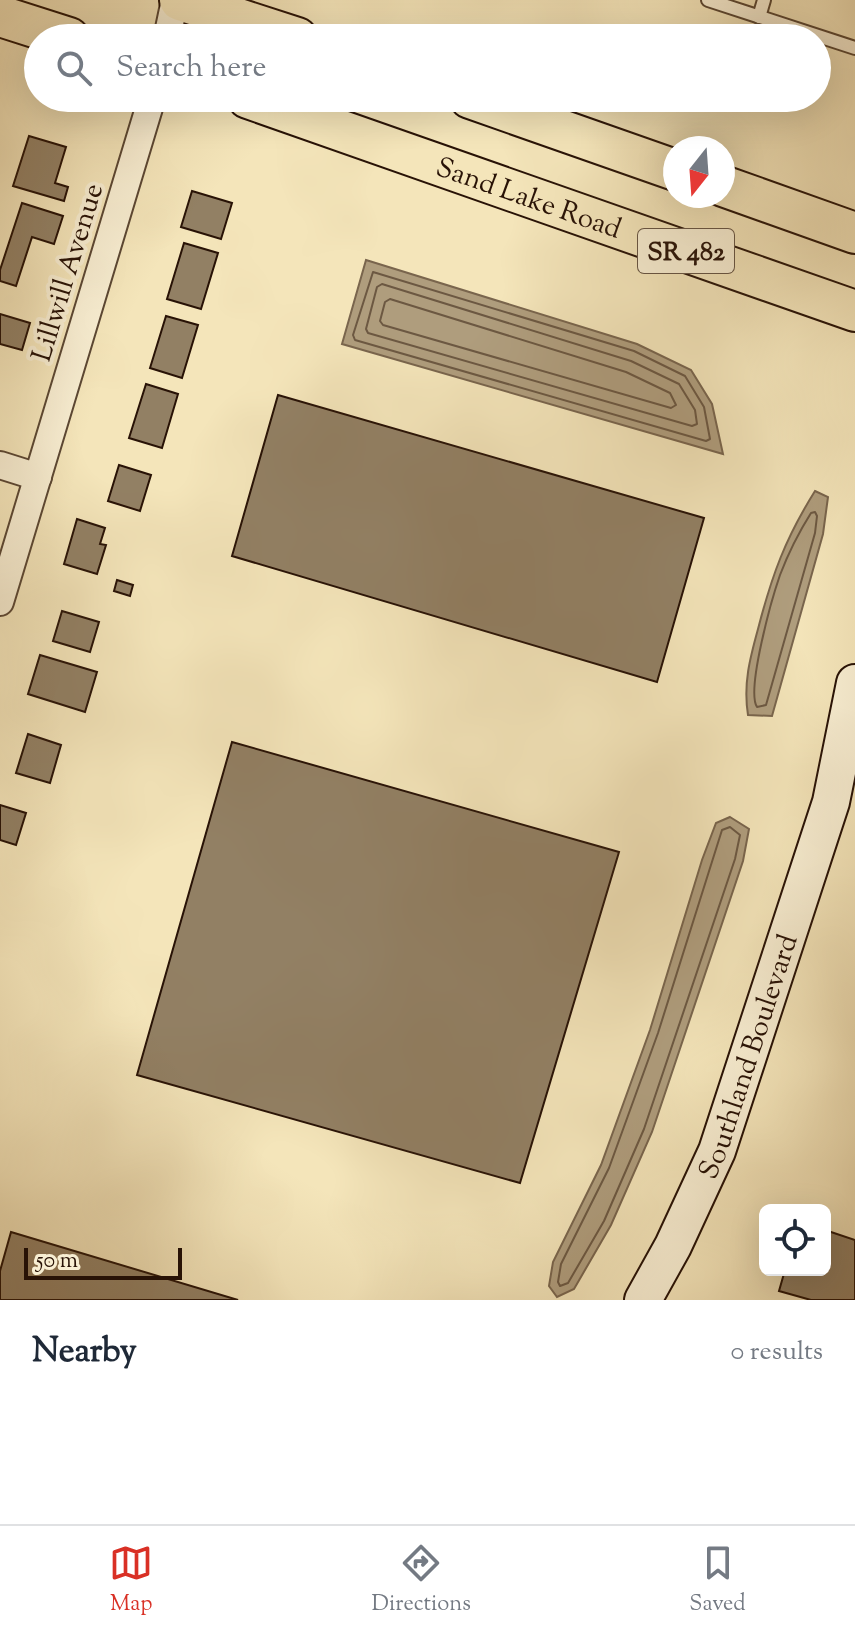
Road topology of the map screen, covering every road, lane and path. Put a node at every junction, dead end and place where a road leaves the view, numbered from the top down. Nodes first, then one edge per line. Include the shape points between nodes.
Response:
1 (177, 0) edge
2 (708, 0) edge
3 (764, 0) edge
4 (0, 16) edge
5 (759, 17) junction
6 (25, 24) edge
7 (171, 24) edge
8 (253, 24) edge
9 (781, 24) edge
10 (831, 40) edge
11 (855, 48) edge
12 (148, 112) edge
13 (288, 112) edge
14 (510, 112) edge
15 (663, 166) edge
16 (735, 190) edge
17 (855, 233) edge
18 (847, 306) edge
19 (0, 465) edge
20 (38, 477) junction
21 (0, 602) edge
22 (855, 683) edge
23 (855, 749) edge
24 (831, 802) junction
25 (643, 1300) edge

1 - 7 street
1 - 8 main road
2 - 5 lane
3 - 5 lane
4 - 6 main road
5 - 9 lane
10 - 11 lane
12 - 20 street, Lillwill Avenue
13 - 18 main road, Sand Lake Road / SR 482
14 - 15 main road
16 - 17 main road, SR 482
19 - 20 street
20 - 21 street, Lillwill Avenue
22 - 24 street, Southland Boulevard
23 - 24 street, Southland Boulevard
24 - 25 street, Southland Boulevard via 717,1151

